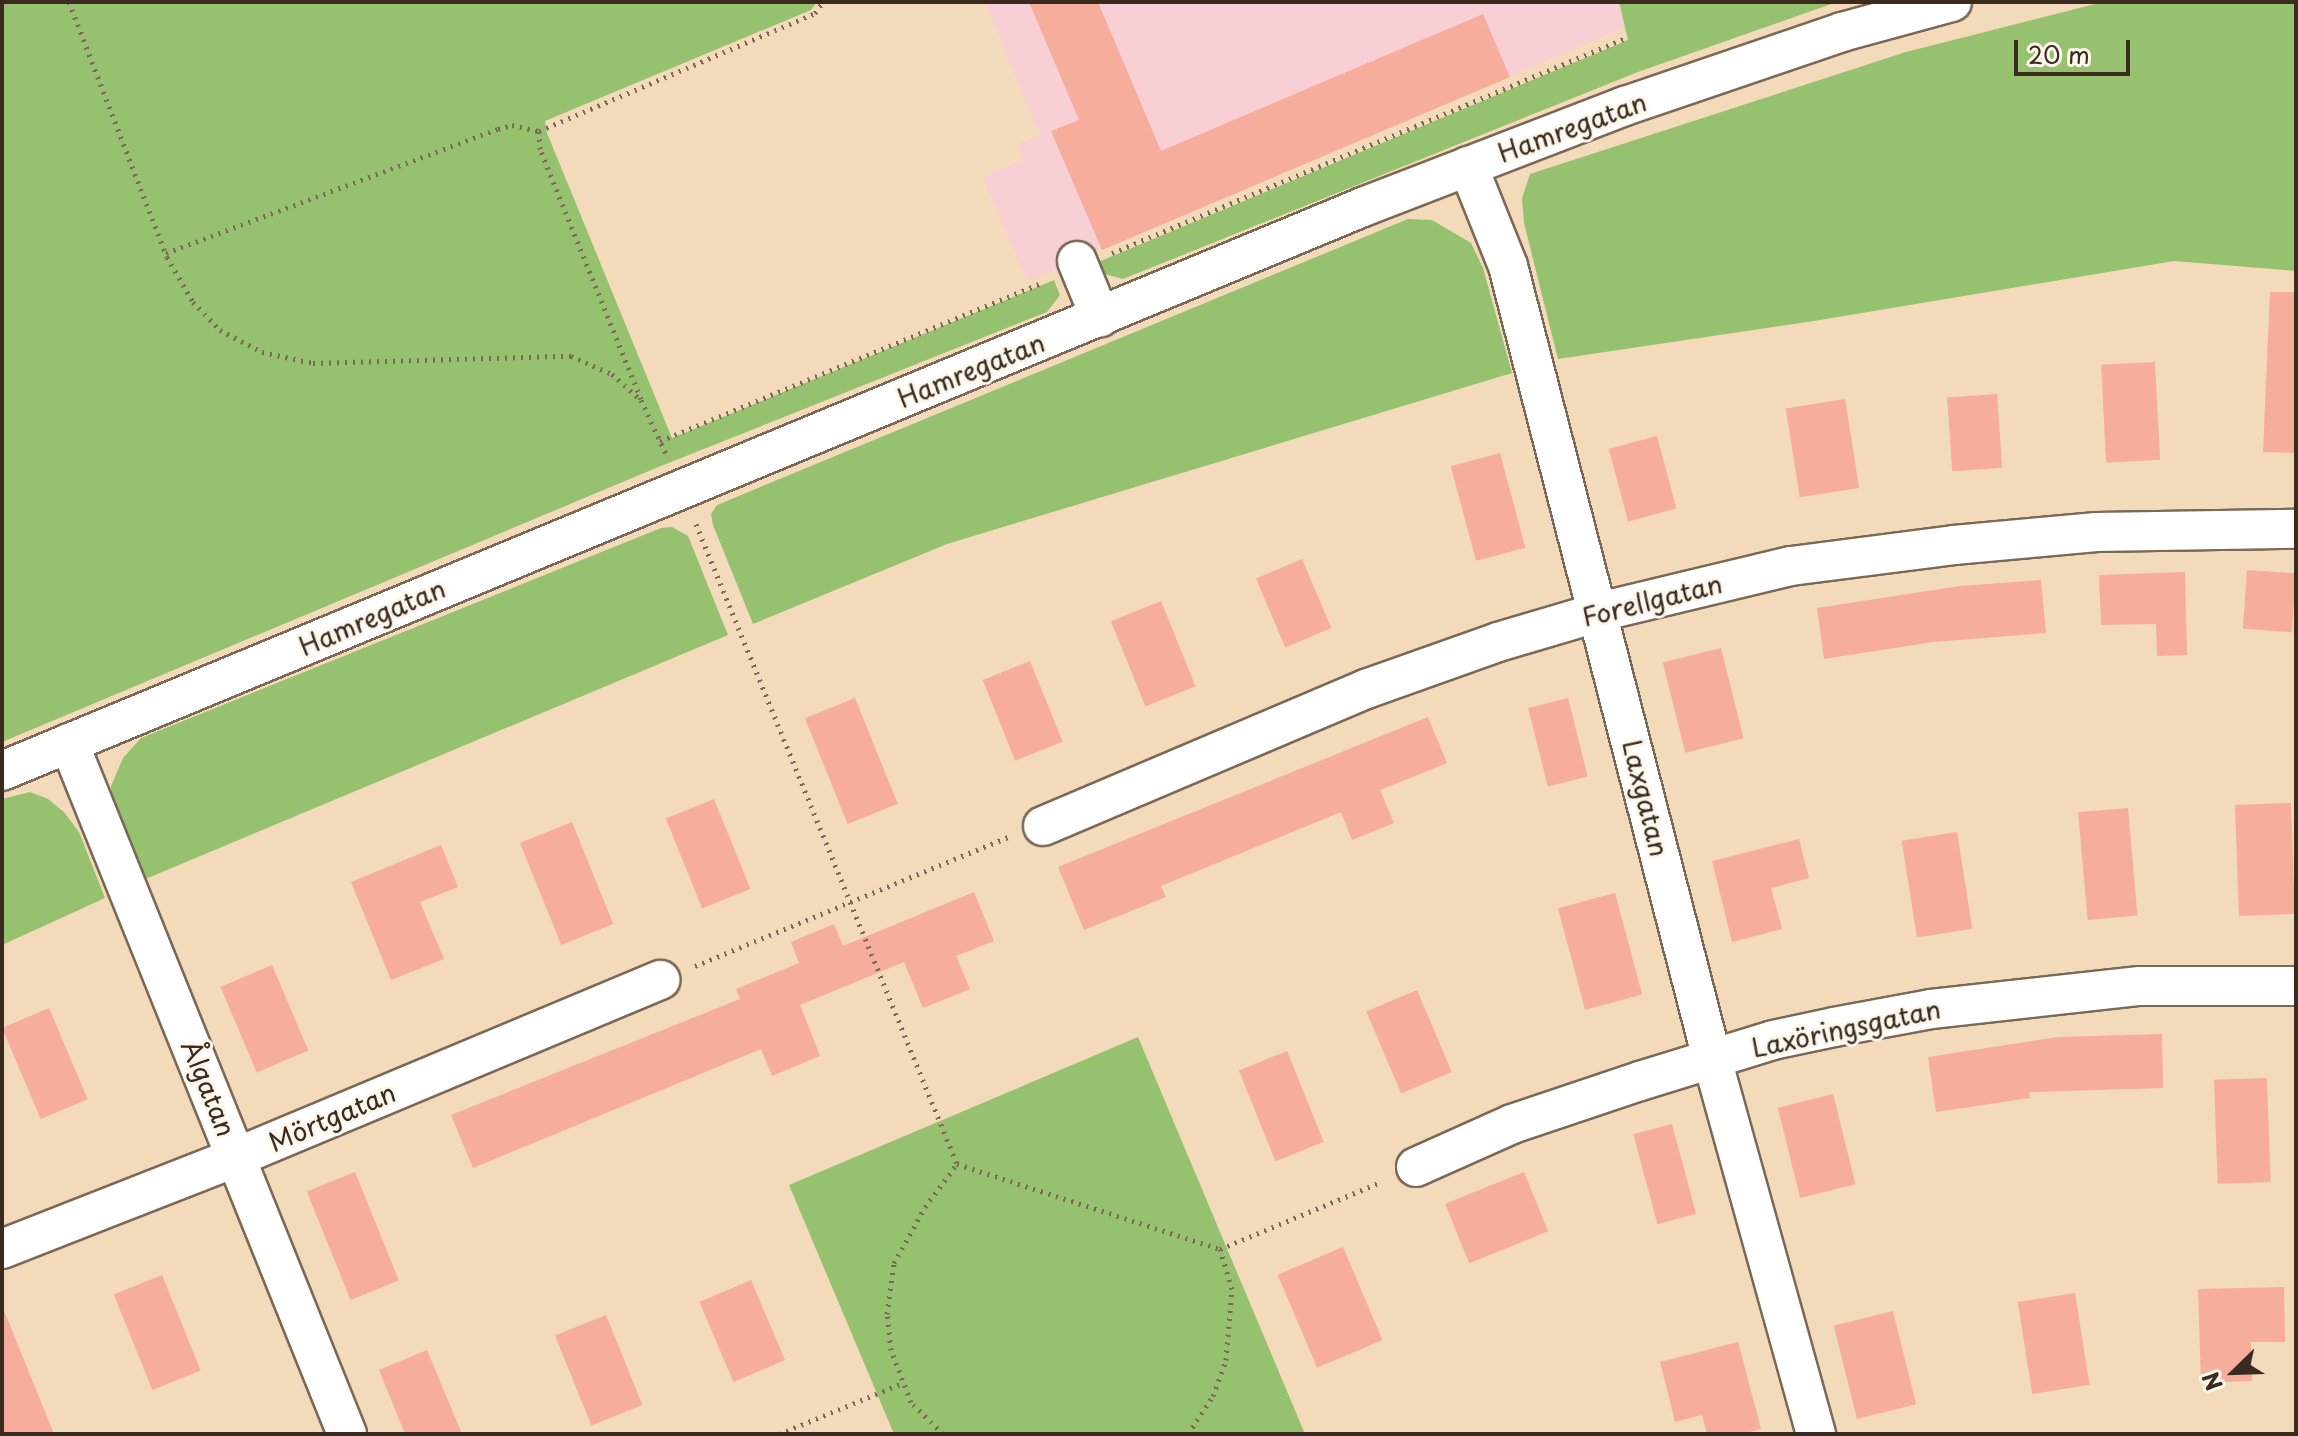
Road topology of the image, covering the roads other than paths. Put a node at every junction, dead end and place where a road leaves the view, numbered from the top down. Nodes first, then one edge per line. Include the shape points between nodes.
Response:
1 (1952, 2) edge
2 (1468, 166) junction
3 (1078, 264) road end
4 (1100, 317) junction
5 (2296, 529) edge
6 (1599, 612) junction
7 (69, 743) junction
8 (2, 771) edge
9 (1043, 826) road end
10 (660, 980) road end
11 (2296, 986) edge
12 (1712, 1059) junction
13 (237, 1157) junction
14 (1416, 1167) road end
15 (2, 1249) edge
16 (347, 1434) edge
17 (1816, 1434) edge

1 - 2 street, Hamregatan via 1842,32
2 - 4 street, Hamregatan
2 - 6 street, Laxgatan via 1508,266
3 - 4 street
4 - 7 street, Hamregatan
5 - 6 street, Forellgatan via 2096,532 1954,545 1791,566
6 - 9 street, Forellgatan via 1366,689
6 - 12 street, Laxgatan
7 - 8 street, Hamregatan
7 - 13 street, Ålgatan
10 - 13 street, Mörtgatan
11 - 12 street, Laxöringsgatan via 2140,986 1946,1007 1773,1040
12 - 14 street, Laxöringsgatan via 1512,1124
12 - 17 street, Laxgatan
13 - 15 street, Mörtgatan
13 - 16 street, Ålgatan

